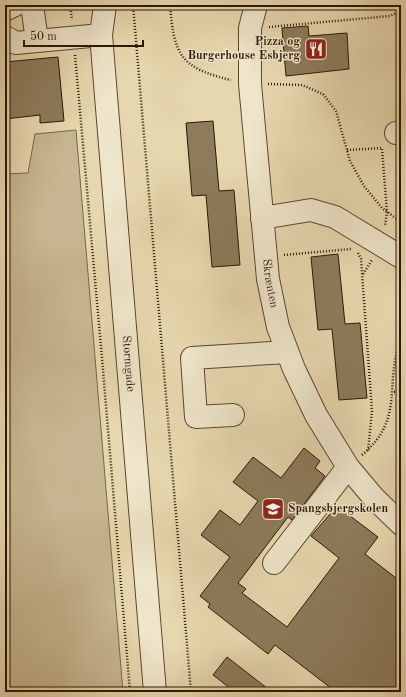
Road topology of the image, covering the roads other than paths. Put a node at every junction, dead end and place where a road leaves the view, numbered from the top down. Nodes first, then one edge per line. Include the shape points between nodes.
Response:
1 (15, 5) edge
2 (32, 5) edge
3 (91, 5) edge
4 (105, 5) edge
5 (256, 5) edge
6 (5, 10) edge
7 (101, 35) junction
8 (5, 37) edge
9 (37, 41) junction
10 (262, 218) junction
11 (401, 257) edge
12 (288, 352) junction
13 (233, 415) dead end
14 (348, 467) junction
15 (401, 524) edge
16 (274, 563) dead end
17 (155, 692) edge

1 - 6 street
2 - 9 street
3 - 7 street, Stormgade
4 - 7 street, Stormgade
5 - 10 street, Skrænten via 250,28 250,84
7 - 9 street
7 - 17 street, Stormgade
8 - 9 street via 16,43
10 - 11 street via 311,210 335,217
10 - 12 street, Skrænten via 268,279 278,327
12 - 13 street via 192,358 196,417
12 - 14 street, Skrænten via 316,414
14 - 15 street, Skrænten via 374,498
14 - 16 street

